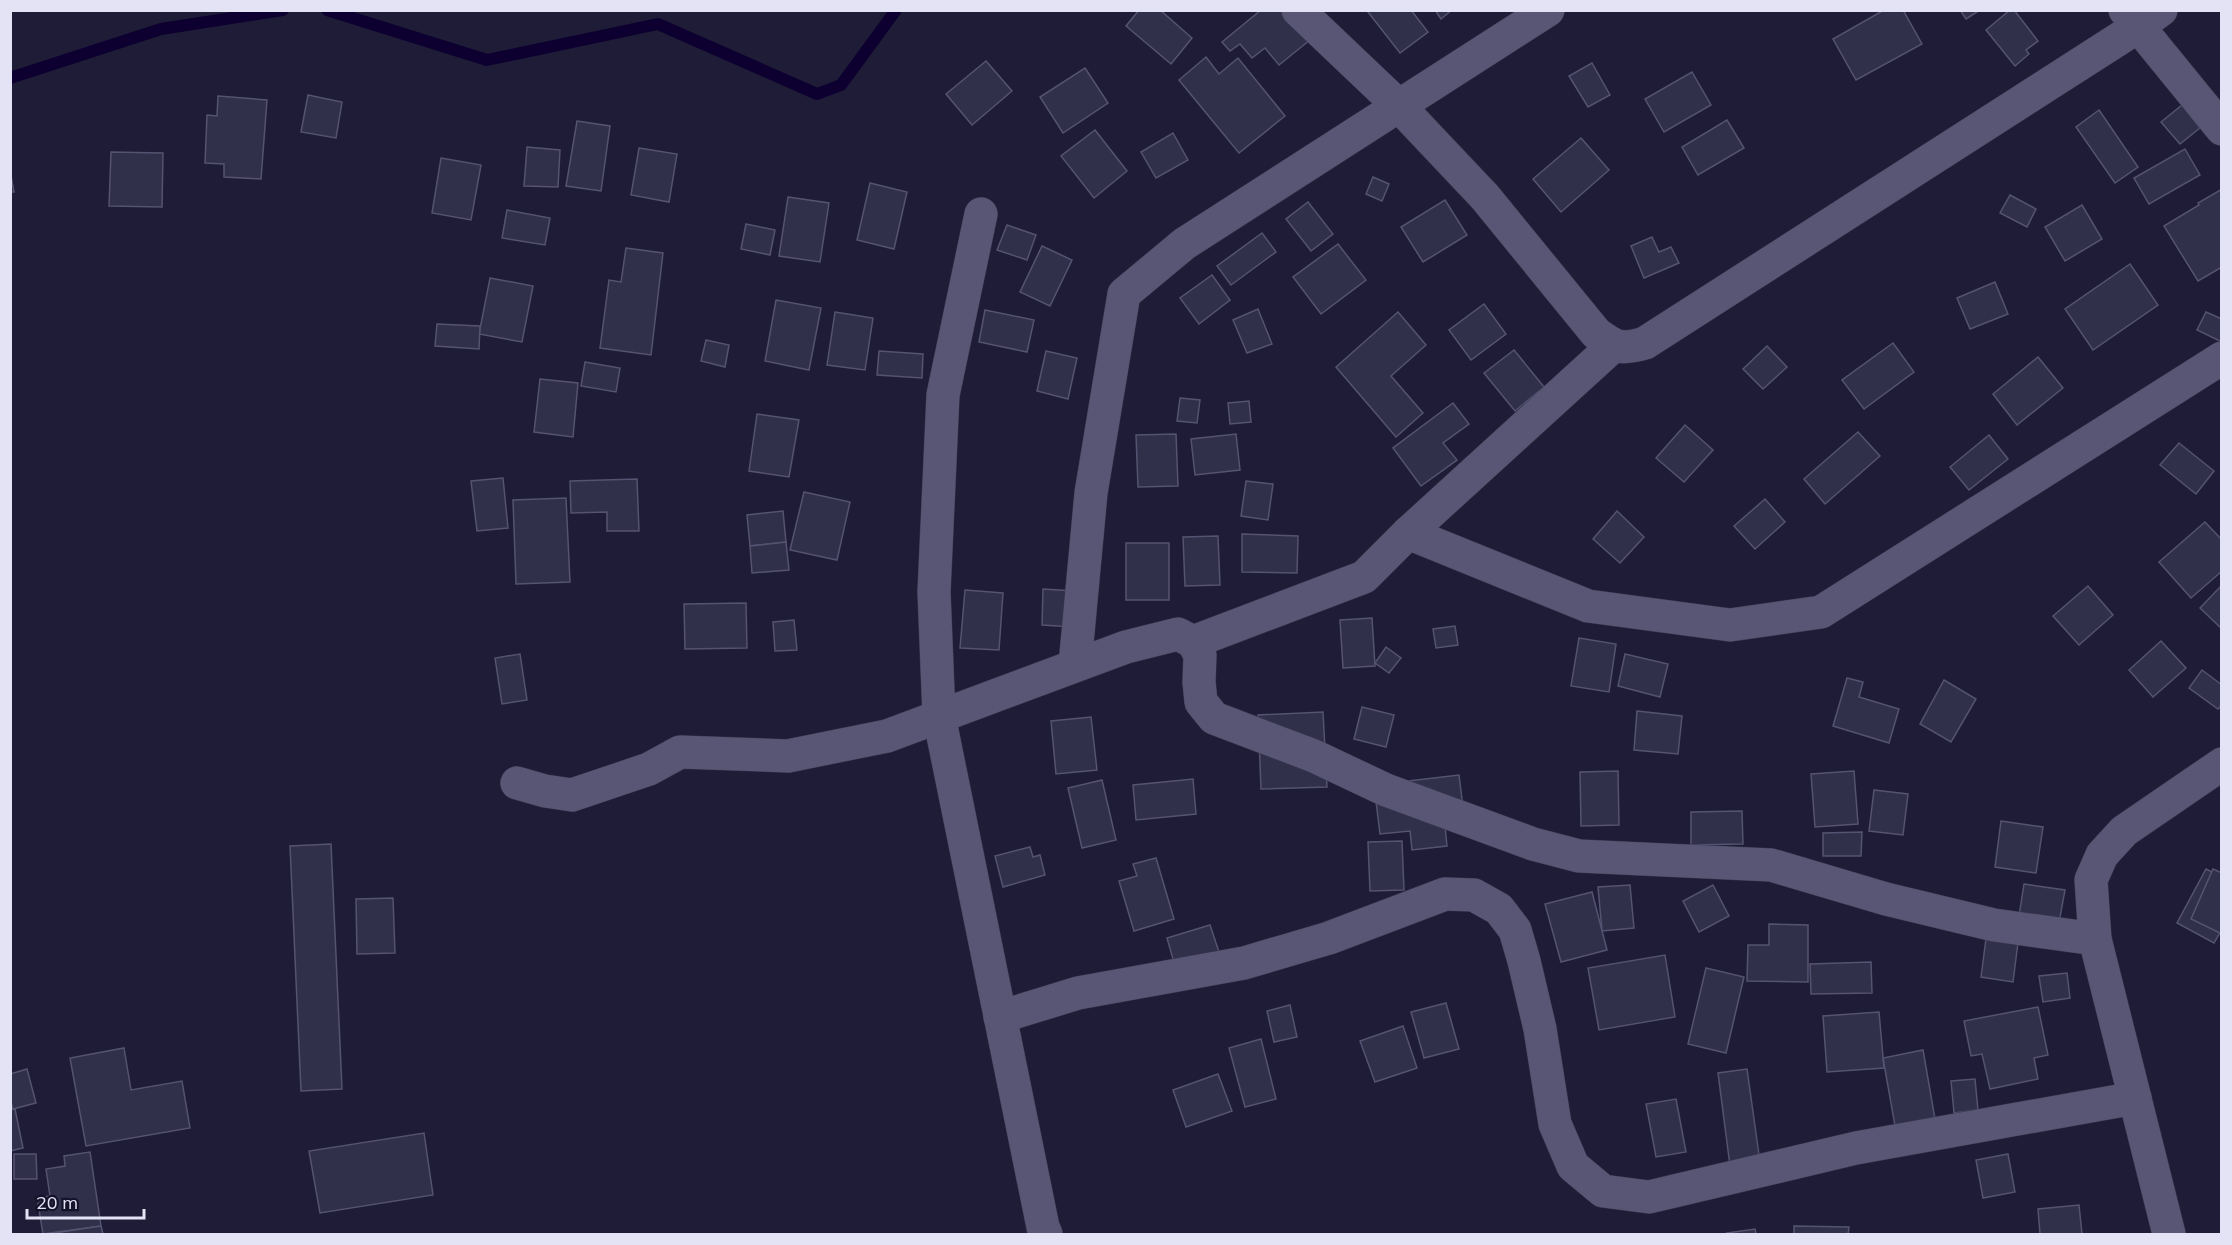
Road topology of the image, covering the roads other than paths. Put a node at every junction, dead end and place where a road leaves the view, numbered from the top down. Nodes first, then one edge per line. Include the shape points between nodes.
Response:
1 (1298, 10) edge
2 (1548, 10) edge
3 (2142, 16) edge
4 (1399, 106) junction
5 (2222, 129) edge
6 (981, 214) dead end
7 (1614, 346) junction
8 (2222, 358) edge
9 (1408, 533) junction
10 (1193, 642) junction
11 (1075, 665) junction
12 (939, 716) junction
13 (2222, 764) edge
14 (517, 783) dead end
15 (2095, 939) junction
16 (1000, 1017) junction
17 (2135, 1098) junction
18 (1046, 1234) edge
19 (2169, 1234) edge

1 - 4 street
2 - 4 street
3 - 5 street
3 - 7 street via 1645,343
4 - 7 street via 1485,197 1596,333
4 - 11 street via 1184,244 1124,294 1091,493
6 - 12 street via 943,395 934,592
7 - 9 street
8 - 9 street via 1821,612 1730,625 1588,606
9 - 10 street via 1364,577
10 - 11 street via 1178,634
10 - 15 street via 1200,655 1201,702 1214,718 1314,756 1386,790 1533,844 1579,856 1771,865 1994,925
11 - 12 street
12 - 14 street via 887,736 788,756 680,752 649,769 572,795
12 - 16 street
13 - 15 street via 2124,831 2102,855 2091,880
15 - 17 street
16 - 17 street via 1078,993 1244,963 1329,938 1444,894 1474,895 1498,909 1515,930 1540,1029 1555,1124 1573,1166 1604,1191 1649,1197 1856,1149
16 - 18 street
17 - 19 street

